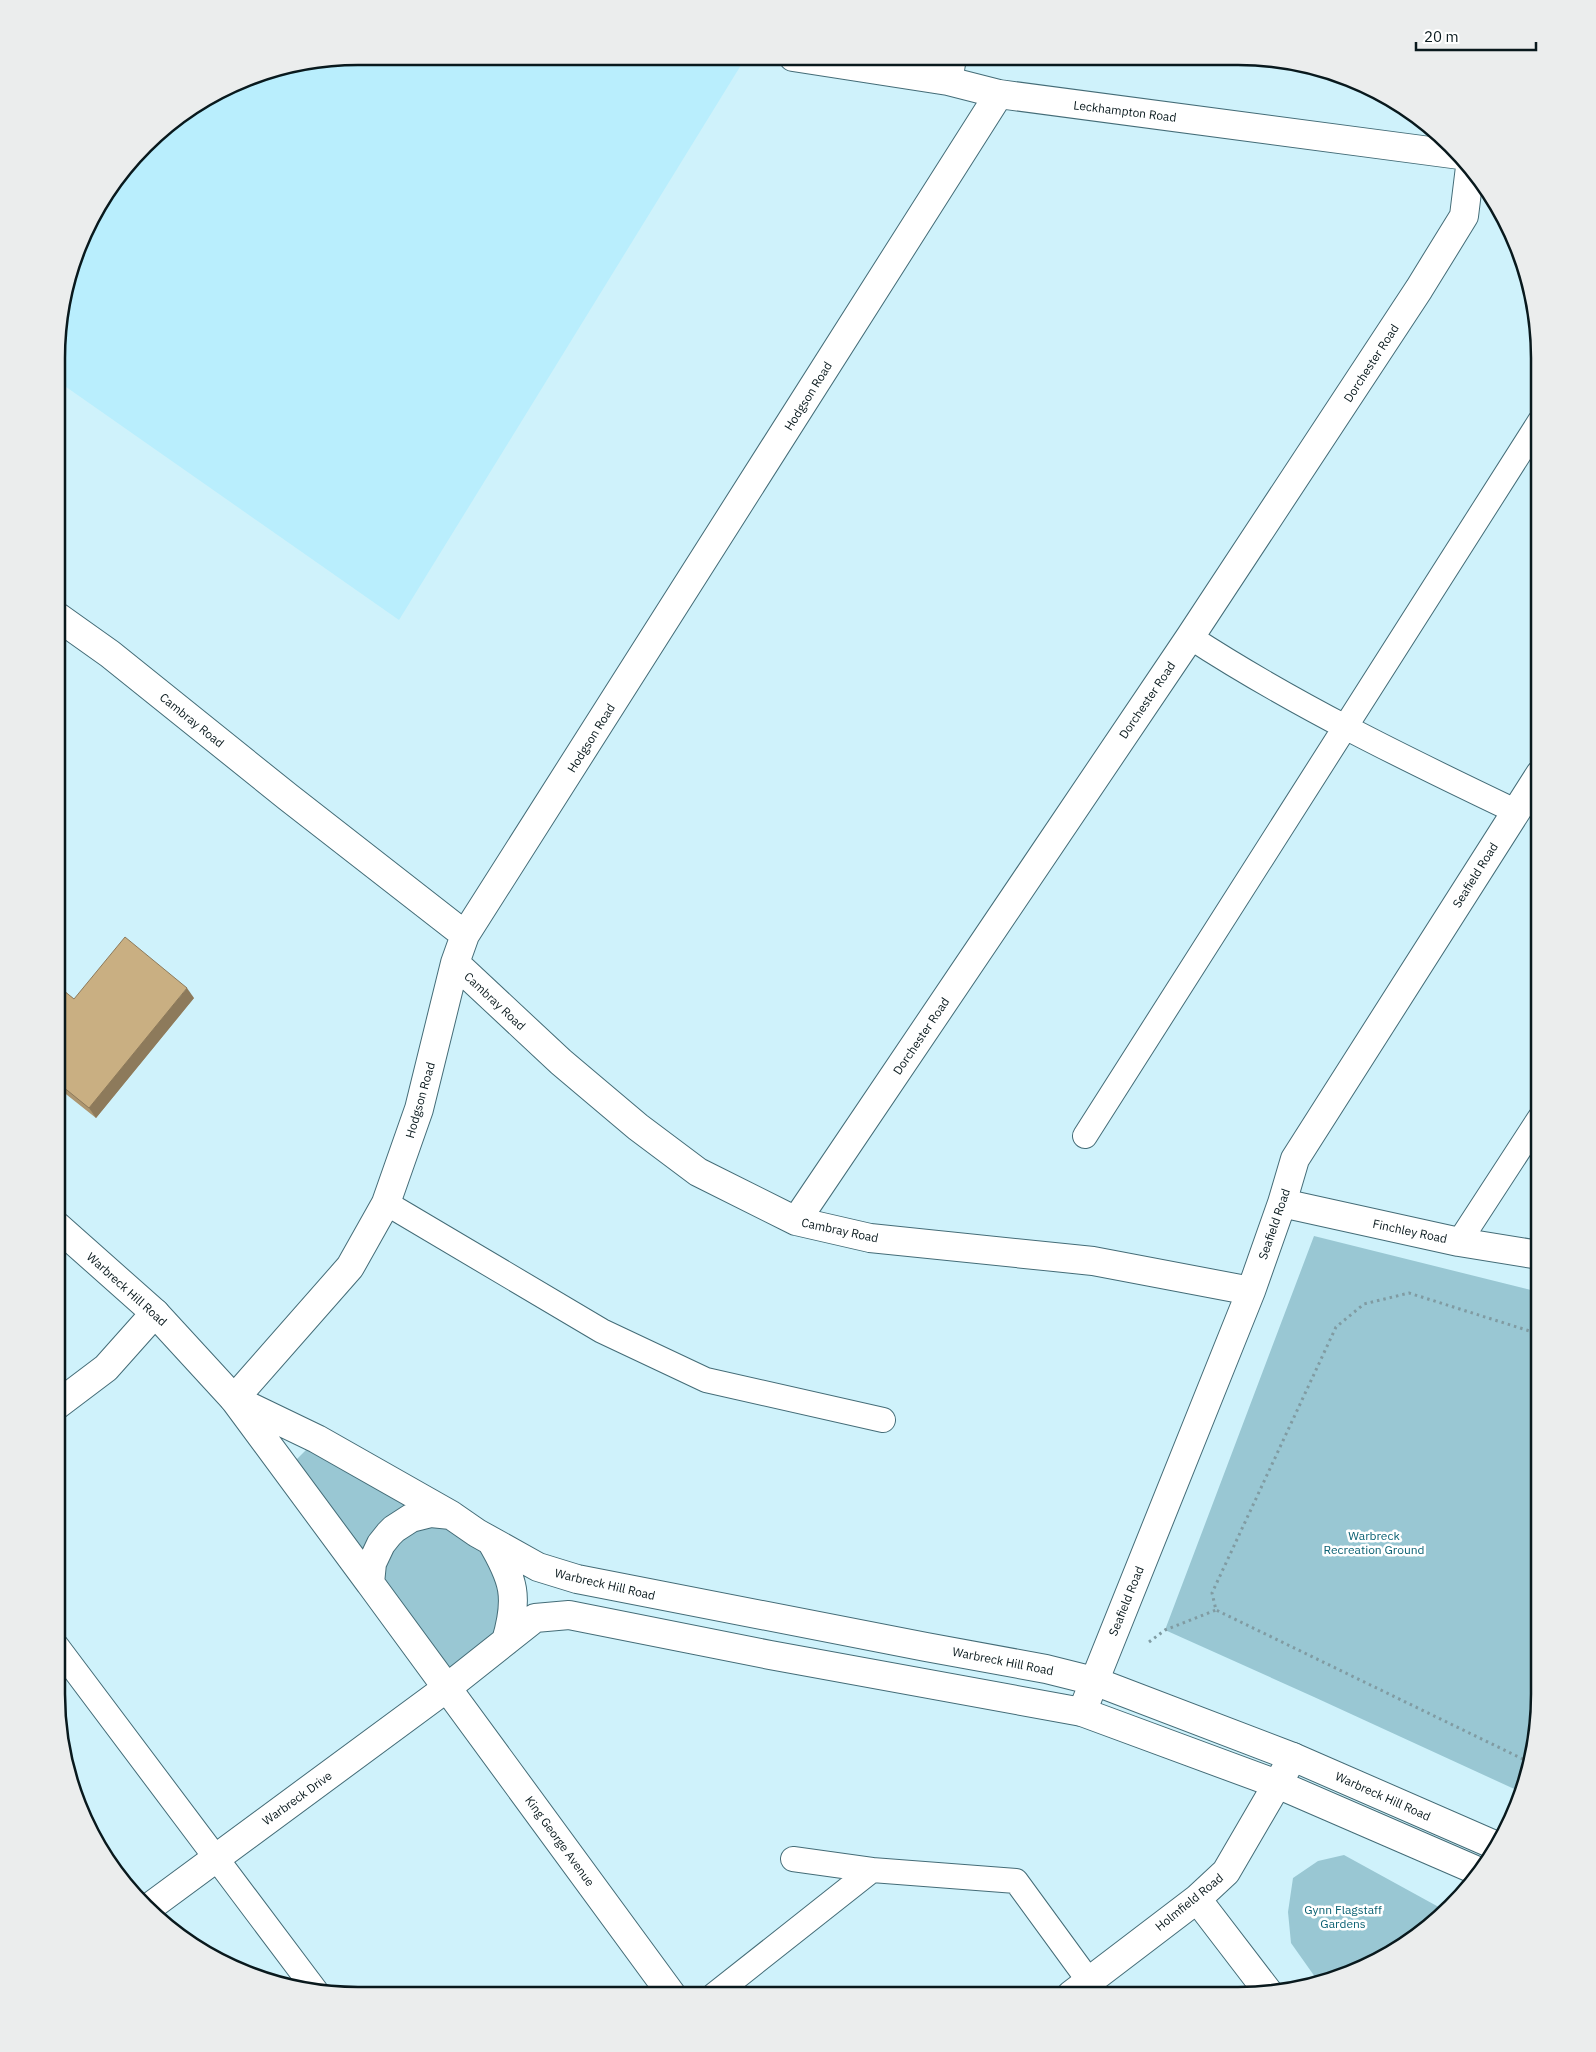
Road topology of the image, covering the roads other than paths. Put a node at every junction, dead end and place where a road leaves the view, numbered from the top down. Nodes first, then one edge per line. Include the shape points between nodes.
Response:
1 (884, 65) edge
2 (950, 70) edge
3 (1000, 94) junction
4 (1447, 153) edge
5 (1469, 178) edge
6 (1531, 434) edge
7 (65, 622) edge
8 (1190, 637) junction
9 (1345, 727) junction
10 (1531, 787) edge
11 (1515, 810) junction
12 (465, 935) junction
13 (455, 963) junction
14 (1531, 1131) edge
15 (1085, 1136) dead end
16 (386, 1203) junction
17 (1282, 1203) junction
18 (796, 1221) junction
19 (65, 1233) edge
20 (1459, 1242) junction
21 (1531, 1254) edge
22 (1250, 1291) junction
23 (155, 1312) junction
24 (65, 1399) edge
25 (234, 1399) junction
26 (882, 1420) dead end
27 (451, 1515) junction
28 (491, 1541) junction
29 (370, 1583) junction
30 (506, 1641) junction
31 (65, 1657) edge
32 (1094, 1681) junction
33 (448, 1687) junction
34 (1082, 1712) junction
35 (1293, 1756) junction
36 (1277, 1784) junction
37 (1490, 1843) edge
38 (215, 1858) junction
39 (793, 1860) dead end
40 (1473, 1869) edge
41 (872, 1870) junction
42 (1196, 1899) junction
43 (154, 1904) edge
44 (309, 1982) edge
45 (1263, 1985) edge
46 (666, 1987) edge
47 (724, 1987) edge
48 (1079, 1987) edge
49 (1081, 1987) edge

1 - 2 street, Leckhampton Road
2 - 3 street, Leckhampton Road
3 - 4 street, Leckhampton Road
3 - 12 street, Hodgson Road
5 - 8 street, Dorchester Road via 1464,216
6 - 9 lane
7 - 12 street, Cambray Road via 110,654
8 - 9 lane
8 - 18 street, Dorchester Road
9 - 11 lane
9 - 15 lane
10 - 11 street, Seafield Road
11 - 17 street, Seafield Road via 1295,1160
12 - 13 street, Hodgson Road
13 - 16 street, Hodgson Road via 419,1109
13 - 18 street, Cambray Road via 561,1062 638,1127 698,1172
14 - 20 lane
16 - 25 street, Hodgson Road via 350,1267
16 - 26 lane via 602,1331 706,1380
17 - 20 street, Finchley Road
17 - 22 street, Seafield Road
18 - 22 street, Cambray Road via 870,1238 1094,1261
19 - 23 street, Warbreck Hill Road
20 - 21 street, Finchley Road
22 - 32 street, Seafield Road
23 - 24 street via 106,1368
23 - 25 street, Warbreck Hill Road
25 - 27 street, Warbreck Hill Road via 317,1440
25 - 29 street, Warbreck Hill Road
27 - 28 street, Warbreck Hill Road
27 - 29 street via 431,1513 411,1518 394,1529 378,1549
28 - 30 street, Warbreck Hill Road via 511,1578 513,1613
28 - 32 street, Warbreck Hill Road via 538,1567 577,1579 1046,1668
29 - 33 street, Warbreck Hill Road
30 - 33 street
30 - 34 street via 535,1618 569,1614 780,1657
31 - 38 lane
32 - 34 street, Seafield Road
32 - 35 street, Warbreck Hill Road
33 - 38 street, Warbreck Drive
33 - 46 street, King George Avenue
34 - 36 street
35 - 36 street, Holmfield Road
35 - 37 street, Warbreck Hill Road
36 - 40 street
36 - 42 street, Holmfield Road via 1226,1872
38 - 43 street, Warbreck Drive
38 - 44 lane
39 - 41 lane
41 - 47 lane
41 - 48 lane via 1016,1881
42 - 45 street
42 - 49 street, Holmfield Road

